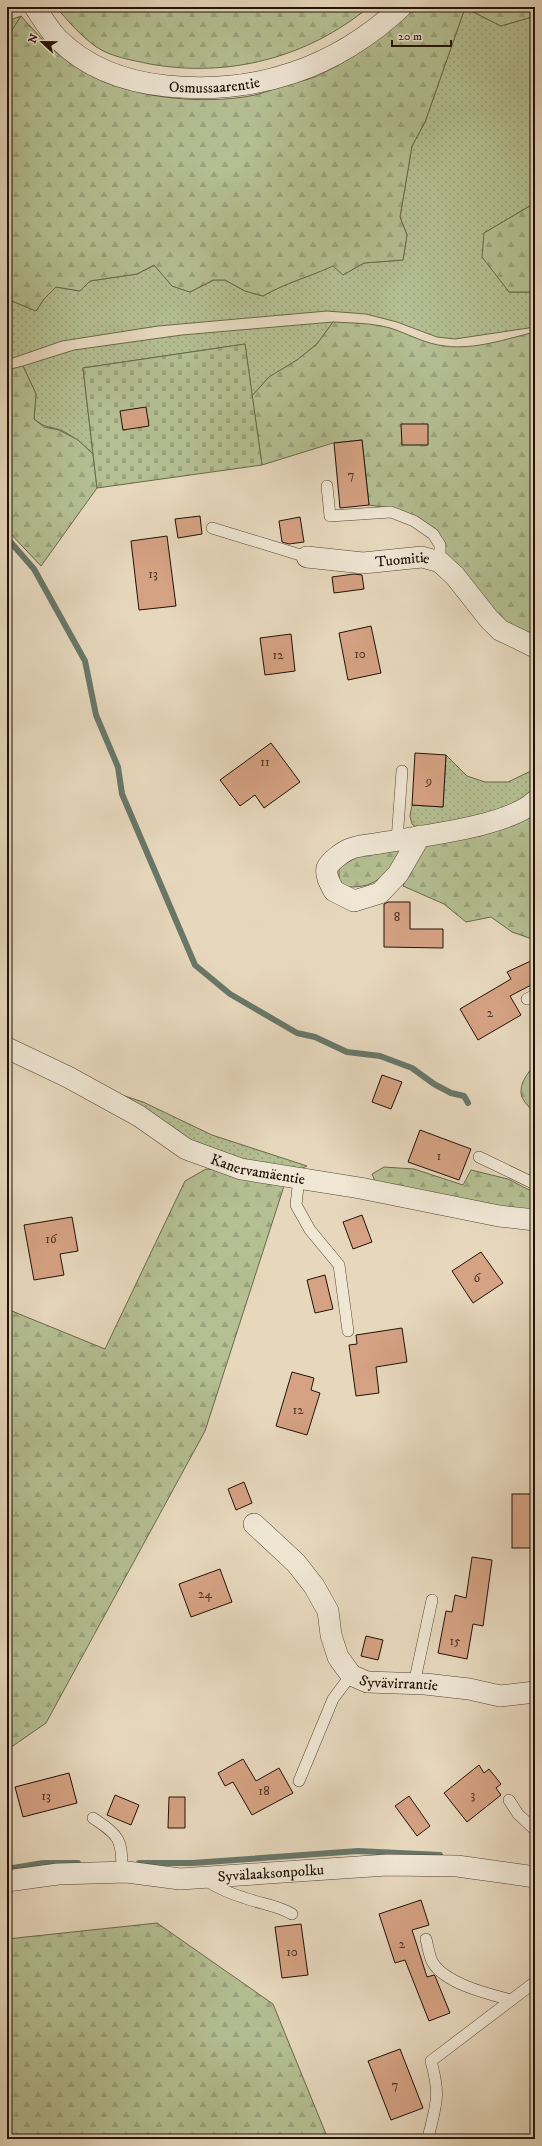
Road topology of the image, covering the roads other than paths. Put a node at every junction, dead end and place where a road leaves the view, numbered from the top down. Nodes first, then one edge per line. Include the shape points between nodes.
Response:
1 (35, 7) edge
2 (401, 7) edge
3 (327, 486) dead end
4 (212, 528) dead end
5 (307, 557) joint
6 (440, 562) junction
7 (535, 647) edge
8 (402, 771) dead end
9 (535, 801) edge
10 (420, 836) junction
11 (397, 840) junction
12 (7, 1048) edge
13 (479, 1157) dead end
14 (299, 1178) junction
15 (535, 1184) edge
16 (535, 1220) edge
17 (348, 1331) dead end
18 (254, 1524) dead end
19 (432, 1600) dead end
20 (351, 1675) junction
21 (414, 1684) junction
22 (535, 1692) edge
23 (299, 1781) dead end
24 (509, 1800) dead end
25 (93, 1818) dead end
26 (535, 1830) edge
27 (122, 1872) junction
28 (200, 1877) junction
29 (535, 1877) edge
30 (7, 1881) edge
31 (292, 1914) dead end
32 (426, 1939) dead end
33 (535, 1982) edge
34 (511, 2000) junction
35 (428, 2138) dead end

1 - 2 street, Osmussaarentie via 58,39 91,64 119,76 152,84 205,89 252,84 301,71 364,38
3 - 6 lane via 330,516 391,512 414,521 433,534 440,546
4 - 5 lane
5 - 6 street, Tuomitie via 363,563 422,557
6 - 7 street, Tuomitie via 500,630
8 - 11 lane
9 - 10 street via 529,807 509,816
10 - 11 street
10 - 11 street via 398,874 380,893 354,901 334,892 327,868 332,862 350,849
12 - 14 street, Kanervamäentie via 68,1077 139,1116 186,1149 241,1169
13 - 15 lane
14 - 16 street, Kanervamäentie via 498,1216
14 - 17 lane via 296,1205 310,1230 339,1265
18 - 20 street, Syvävirrantie via 296,1563 314,1586 328,1611 331,1635 338,1657
19 - 21 lane
20 - 21 street, Syvävirrantie via 367,1682
20 - 23 lane via 333,1699
21 - 22 street, Syvävirrantie via 469,1689 500,1696
24 - 26 lane via 518,1814
25 - 27 lane via 117,1836 122,1849
27 - 28 street, Syvälaaksonpolku via 180,1879
27 - 30 street, Syvälaaksonpolku via 58,1874
28 - 29 street, Syvälaaksonpolku via 387,1865 458,1866
28 - 31 lane via 222,1890 282,1908
32 - 34 lane via 433,1963 449,1978 473,1990
33 - 34 lane
34 - 35 lane via 431,2061 437,2082 437,2106

